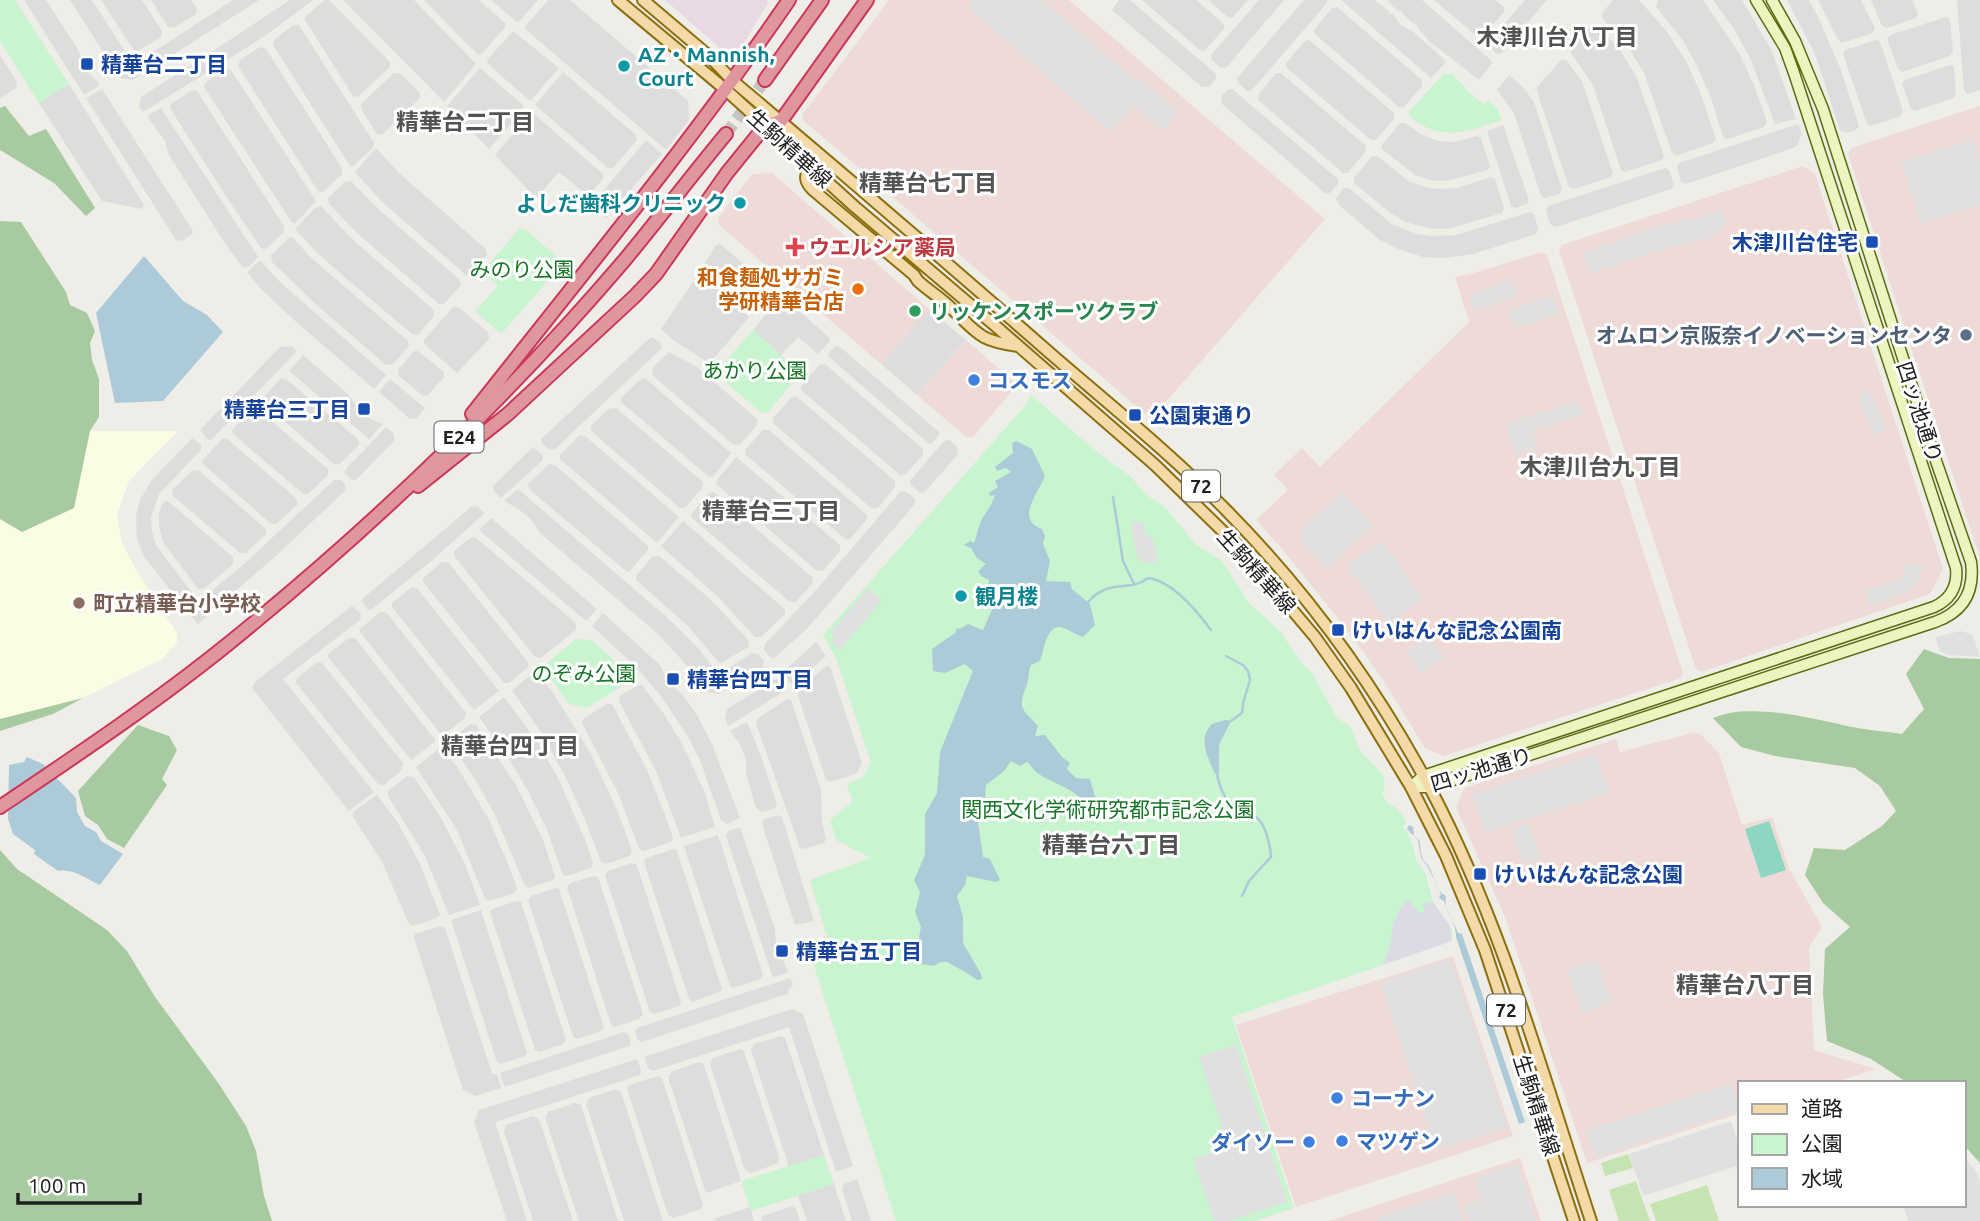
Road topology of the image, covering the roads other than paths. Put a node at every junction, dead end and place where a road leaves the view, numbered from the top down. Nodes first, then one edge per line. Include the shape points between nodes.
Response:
1 (618, 0) edge
2 (643, 0) edge
3 (789, 0) edge
4 (816, 0) edge
5 (822, 0) edge
6 (867, 0) edge
7 (1756, 0) edge
8 (1772, 0) edge
9 (729, 85) junction
10 (781, 121) junction
11 (765, 126) junction
12 (809, 165) junction
13 (885, 251) junction
14 (908, 252) junction
15 (1018, 346) junction
16 (469, 418) junction
17 (339, 550) junction
18 (153, 699) junction
19 (1423, 776) junction
20 (1412, 787) junction
21 (1429, 787) junction
22 (0, 807) edge
23 (1574, 1221) edge
24 (1591, 1221) edge

1 - 9 main road, 生駒精華線 / 72
2 - 9 main road, 生駒精華線 / 72 via 709,56
3 - 9 highway
4 - 5 highway via 763,79
6 - 10 highway
7 - 19 main road, 四ッ池通り via 1785,48 1820,150 1956,568 1955,587 1943,603 1925,610
8 - 21 main road, 四ッ池通り via 1796,41 1835,145 1971,562 1971,589 1958,611 1947,618
9 - 10 main road, 生駒精華線 / 72
9 - 11 main road, 生駒精華線 / 72
9 - 16 highway
10 - 11 highway
10 - 19 main road, 生駒精華線 / 72 via 1137,426 1226,510 1331,634
11 - 12 main road, 生駒精華線 / 72
11 - 17 highway via 635,296 492,428
12 - 13 main road via 806,183
12 - 14 main road, 生駒精華線 / 72
13 - 14 main road
13 - 15 main road via 981,337
14 - 15 main road, 生駒精華線 / 72
15 - 20 main road, 生駒精華線 / 72 via 1154,465 1240,548 1315,637
16 - 17 highway, E24 via 613,264 723,132 622,262 529,365
16 - 18 highway, E24 via 372,512
17 - 18 highway, E24 via 229,643
18 - 22 highway, E24
19 - 20 main road, 四ッ池通り
19 - 21 main road, 生駒精華線 / 72
20 - 21 main road, 四ッ池通り
20 - 23 main road, 生駒精華線 / 72 via 1485,950
21 - 24 main road, 生駒精華線 / 72 via 1500,945

